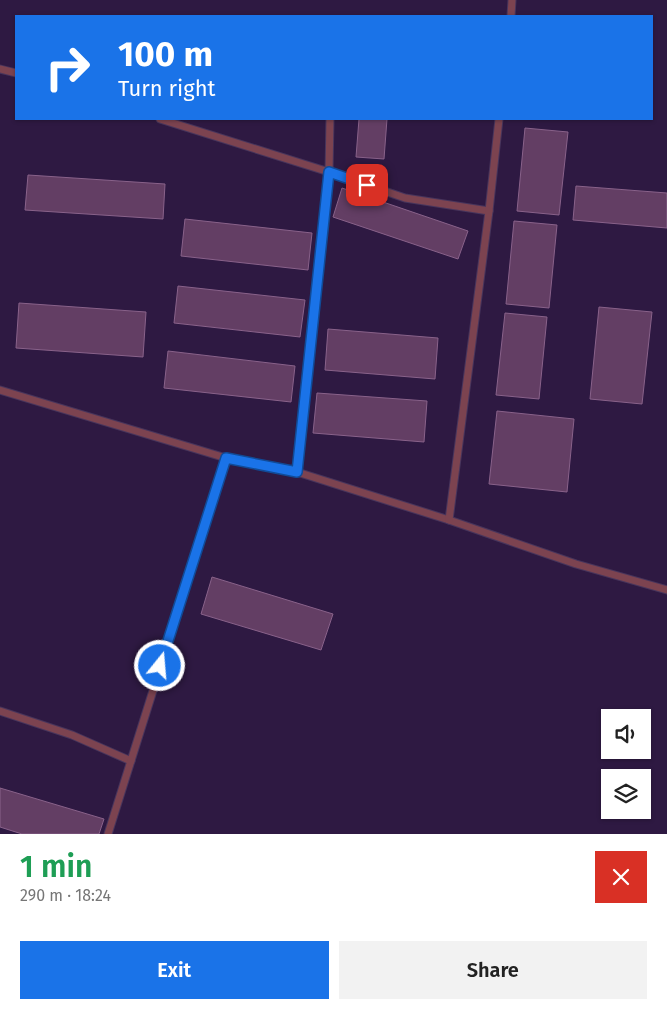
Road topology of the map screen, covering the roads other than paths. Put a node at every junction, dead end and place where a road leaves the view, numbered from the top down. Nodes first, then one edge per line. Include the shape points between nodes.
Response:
1 (512, 0) edge
2 (510, 15) edge
3 (0, 69) edge
4 (15, 73) edge
5 (163, 120) edge
6 (330, 120) edge
7 (499, 120) edge
8 (329, 172) junction
9 (489, 211) junction
10 (0, 390) edge
11 (226, 458) junction
12 (297, 472) junction
13 (449, 520) junction
14 (667, 590) edge
15 (0, 711) edge
16 (131, 761) junction
17 (108, 834) edge

1 - 2 lane
3 - 4 lane
5 - 8 lane
6 - 8 lane
7 - 9 lane
8 - 9 lane via 405,198
8 - 12 lane
9 - 13 lane
10 - 11 lane
11 - 12 lane
11 - 16 lane
12 - 13 lane
13 - 14 lane via 576,564
15 - 16 lane via 72,735
16 - 17 lane

